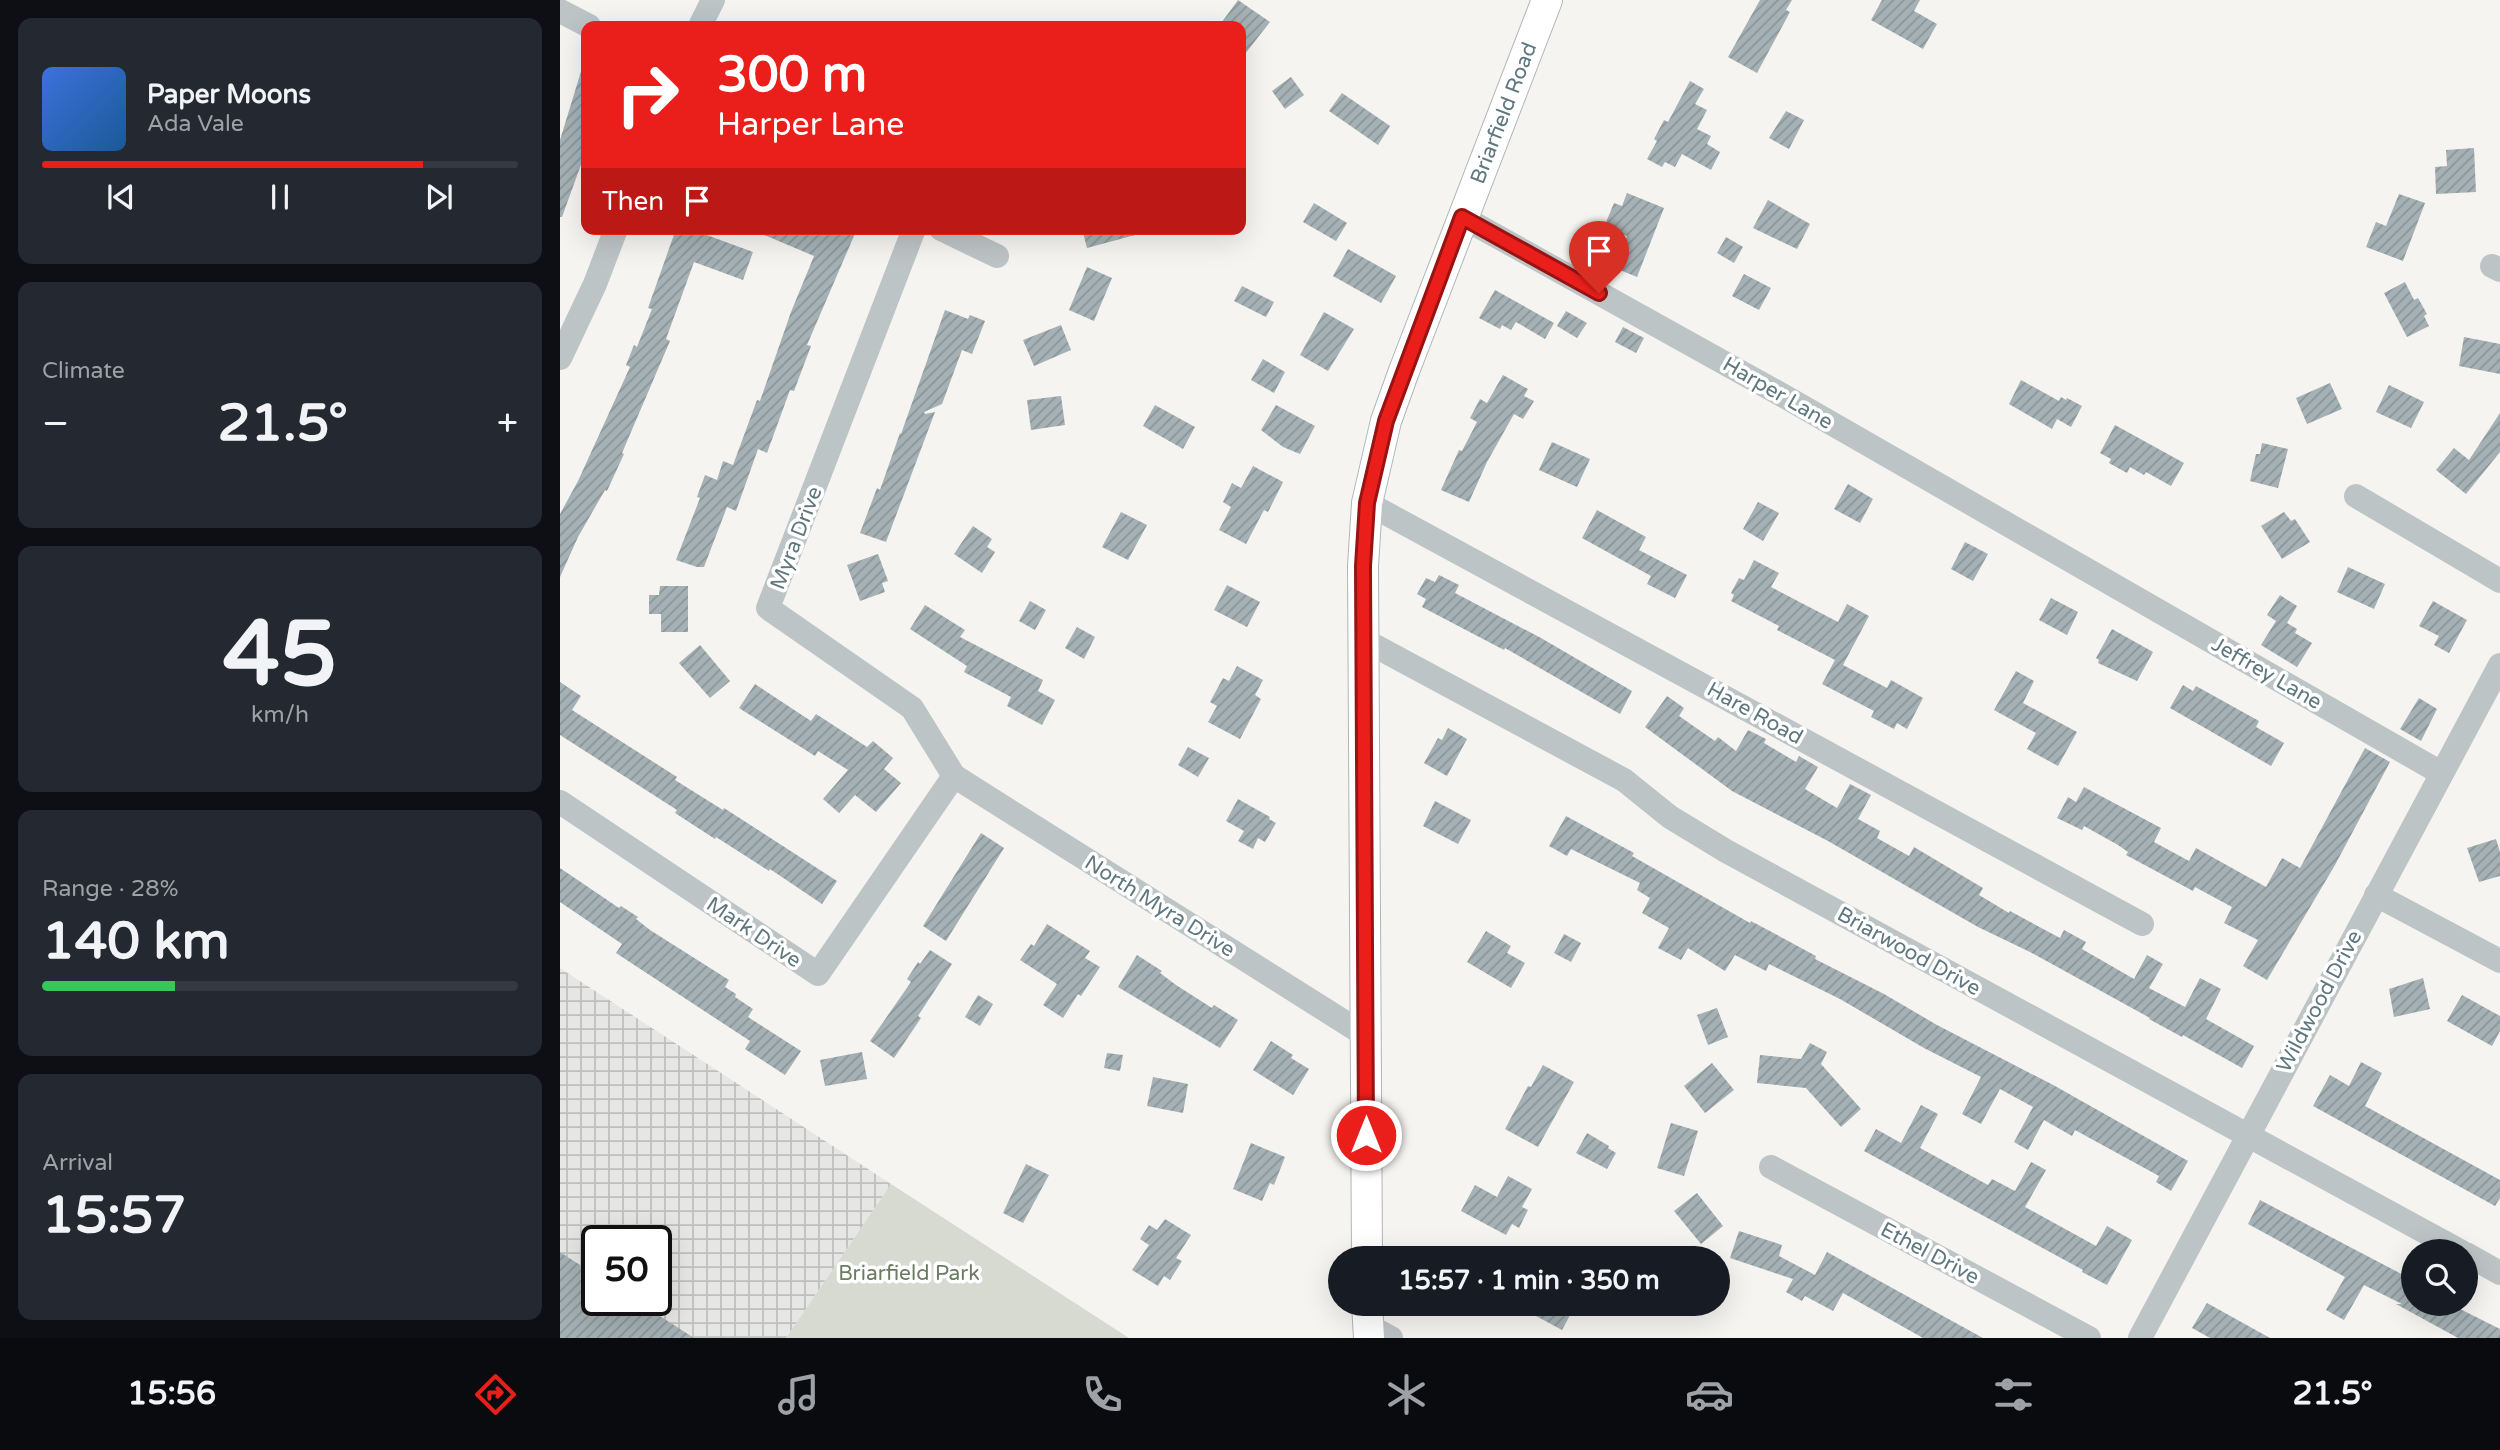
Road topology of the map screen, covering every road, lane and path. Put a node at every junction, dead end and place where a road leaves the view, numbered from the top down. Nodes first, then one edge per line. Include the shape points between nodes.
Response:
1 (713, 0) edge
2 (1547, 0) edge
3 (560, 11) edge
4 (702, 21) edge
5 (581, 22) edge
6 (1462, 217) junction
7 (614, 235) edge
8 (912, 235) edge
9 (953, 235) edge
10 (997, 256) dead end
11 (560, 358) edge
12 (2356, 496) dead end
13 (1367, 503) junction
14 (2092, 574) joint
15 (2500, 581) edge
16 (1364, 639) junction
17 (2500, 665) edge
18 (2441, 773) junction
19 (954, 776) junction
20 (560, 803) edge
21 (2376, 895) junction
22 (2142, 924) dead end
23 (2500, 961) edge
24 (1366, 1035) junction
25 (2247, 1135) junction
26 (1771, 1167) dead end
27 (2438, 1239) edge
28 (1367, 1246) edge
29 (2478, 1261) edge
30 (2500, 1273) edge
31 (2089, 1338) edge
32 (2140, 1338) edge

1 - 4 street
2 - 6 main road, Briarfield Road
3 - 5 street
6 - 13 main road, Briarfield Road via 1386,421
6 - 14 street, Harper Lane
7 - 11 street
8 - 19 street, Myra Drive via 768,608 912,708
9 - 10 street
12 - 15 street
13 - 16 main road, Briarfield Road
13 - 22 street, Hare Road
14 - 18 street, Jeffrey Lane
16 - 24 main road, Briarfield Road
16 - 25 street, Briarwood Drive via 1623,780 1670,817 1726,851
17 - 18 street, Wildwood Drive
18 - 21 street, Wildwood Drive
19 - 20 street, Mark Drive via 817,974
19 - 24 street, North Myra Drive
21 - 23 street
21 - 25 street, Wildwood Drive
24 - 28 main road, Briarfield Road
25 - 27 street, Briarwood Drive
25 - 32 street, Wildwood Drive
26 - 31 street, Ethel Drive
29 - 30 street

